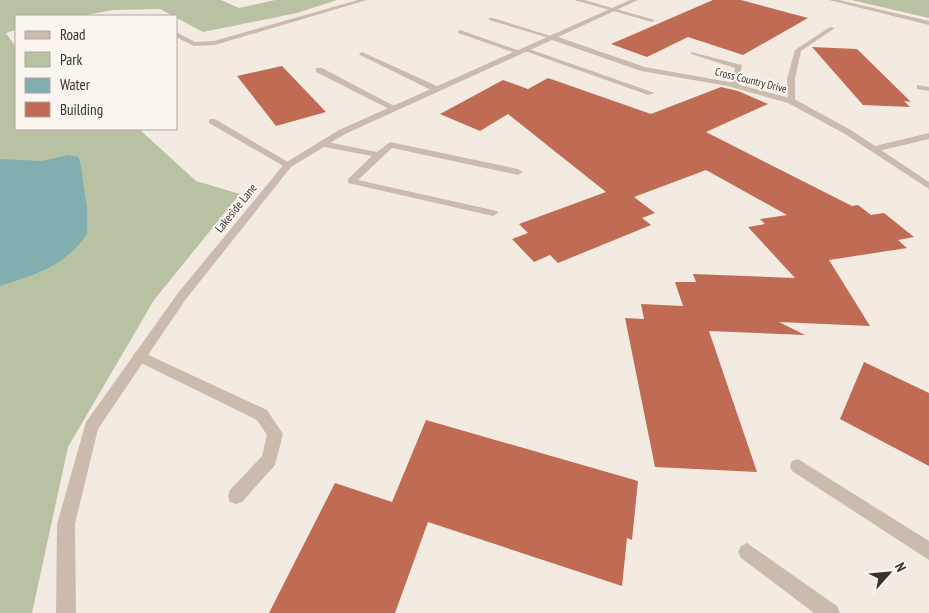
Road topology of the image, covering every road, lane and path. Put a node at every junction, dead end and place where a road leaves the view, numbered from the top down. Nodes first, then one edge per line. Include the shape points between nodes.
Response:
1 (364, 0) edge
2 (577, 0) edge
3 (635, 0) edge
4 (832, 0) edge
5 (616, 8) junction
6 (491, 19) dead end
7 (652, 20) dead end
8 (929, 23) edge
9 (832, 28) dead end
10 (460, 32) dead end
11 (178, 36) edge
12 (551, 37) junction
13 (521, 50) junction
14 (694, 52) dead end
15 (362, 54) dead end
16 (319, 70) dead end
17 (735, 86) junction
18 (920, 87) dead end
19 (436, 89) junction
20 (929, 89) edge
21 (651, 93) dead end
22 (791, 102) junction
23 (394, 108) junction
24 (212, 121) dead end
25 (929, 136) edge
26 (322, 144) junction
27 (874, 149) junction
28 (379, 155) junction
29 (288, 165) junction
30 (518, 172) dead end
31 (929, 186) edge
32 (494, 213) dead end
33 (140, 356) junction
34 (798, 466) dead end
35 (236, 496) dead end
36 (929, 551) edge
37 (747, 552) dead end
38 (66, 613) edge
39 (830, 613) edge

1 - 11 street via 215,43 196,45
2 - 5 street
3 - 5 street, Lakeside Lane
4 - 8 street
5 - 7 street
5 - 12 street, Lakeside Lane
6 - 12 street, Cross Country Drive
9 - 22 street via 798,50 791,79
10 - 13 street
12 - 13 street, Lakeside Lane
12 - 17 street, Cross Country Drive via 644,69
13 - 19 street, Lakeside Lane
13 - 21 street
14 - 17 street via 739,67
15 - 19 street
16 - 23 street
17 - 22 street, Cross Country Drive
18 - 20 street
19 - 23 street, Lakeside Lane
22 - 27 street, Cross Country Drive
23 - 26 street, Lakeside Lane
24 - 29 street
25 - 27 street
26 - 28 street
26 - 29 street, Lakeside Lane
27 - 31 street, Cross Country Drive
28 - 30 street via 390,145
28 - 32 street via 352,182
29 - 33 street, Lakeside Lane via 182,296
33 - 35 street via 262,416 275,434 269,460
33 - 38 street, Lakeside Lane via 91,427 66,524
34 - 36 street
37 - 39 street

